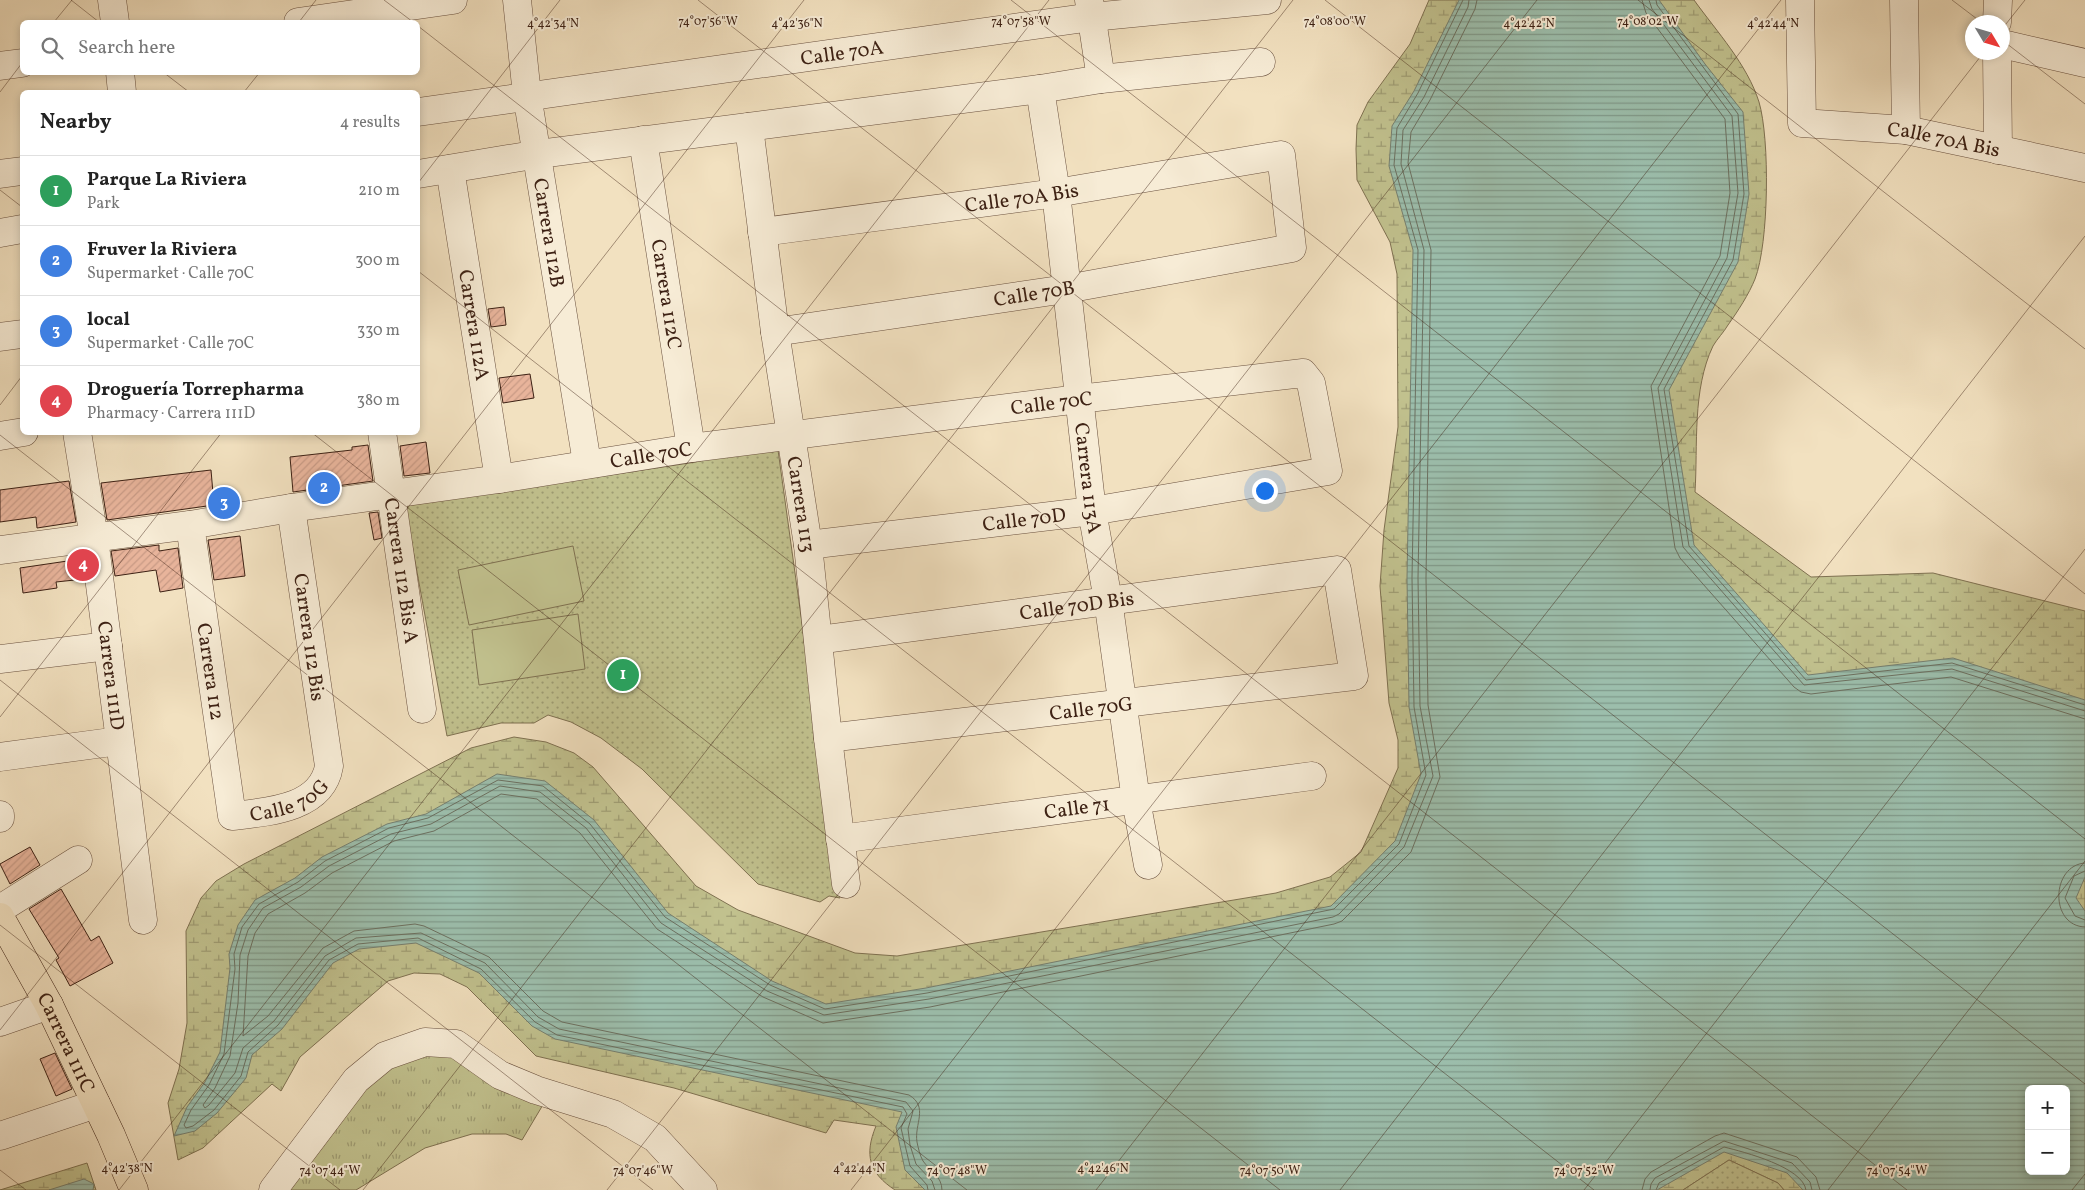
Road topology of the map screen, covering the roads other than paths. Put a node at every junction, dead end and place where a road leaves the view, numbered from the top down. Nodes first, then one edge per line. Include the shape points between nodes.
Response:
1 (112, 0) edge
2 (453, 0) edge
3 (517, 0) edge
4 (1267, 0) edge
5 (1800, 0) edge
6 (1904, 0) edge
7 (1998, 0) edge
8 (1090, 9) edge
9 (1998, 15) edge
10 (115, 20) edge
11 (312, 20) edge
12 (2010, 46) edge
13 (1997, 60) edge
14 (1261, 62) dead end
15 (20, 63) edge
16 (2085, 63) edge
17 (0, 66) edge
18 (120, 75) edge
19 (1101, 79) junction
20 (1040, 89) junction
21 (122, 90) edge
22 (527, 95) junction
23 (420, 112) edge
24 (749, 127) junction
25 (1906, 130) junction
26 (643, 140) junction
27 (1998, 150) junction
28 (539, 154) junction
29 (2085, 168) edge
30 (450, 169) junction
31 (20, 171) edge
32 (0, 174) edge
33 (420, 174) edge
34 (1056, 193) junction
35 (20, 230) edge
36 (762, 232) junction
37 (0, 233) edge
38 (1292, 248) joint
39 (1066, 289) junction
40 (775, 332) junction
41 (20, 334) edge
42 (0, 337) edge
43 (1079, 398) junction
44 (20, 433) edge
45 (77, 435) edge
46 (382, 435) edge
47 (792, 435) junction
48 (0, 436) edge
49 (691, 448) junction
50 (588, 463) junction
51 (1328, 471) joint
52 (499, 479) junction
53 (392, 495) junction
54 (291, 508) junction
55 (1092, 511) junction
56 (190, 526) junction
57 (94, 538) junction
58 (808, 545) junction
59 (0, 550) edge
60 (1108, 600) junction
61 (818, 640) junction
62 (108, 646) junction
63 (0, 659) edge
64 (1354, 676) joint
65 (1122, 704) junction
66 (422, 709) dead end
67 (828, 738) junction
68 (119, 741) junction
69 (0, 757) edge
70 (329, 766) joint
71 (1312, 776) dead end
72 (1136, 800) junction
73 (232, 816) joint
74 (840, 839) junction
75 (78, 860) dead end
76 (1148, 865) dead end
77 (846, 884) dead end
78 (0, 909) edge
79 (0, 917) edge
80 (143, 920) dead end
81 (49, 1006) junction
82 (0, 1022) edge
83 (96, 1104) junction
84 (0, 1136) edge
85 (130, 1181) edge
86 (273, 1190) edge
87 (703, 1190) edge

1 - 10 street
2 - 11 street
3 - 22 street, Carrera 112B
4 - 8 street, Calle 70A
5 - 25 street, Calle 70A Bis via 1802,123
6 - 25 street
7 - 9 street
8 - 19 street
8 - 22 street, Calle 70A
12 - 16 street
13 - 27 street
14 - 19 street
15 - 17 street
18 - 21 street
19 - 20 street
20 - 24 street
20 - 34 street, Carrera 113A
22 - 23 street, Calle 70A
22 - 28 street, Carrera 112B
24 - 26 street
24 - 36 street, Carrera 113
25 - 27 street, Calle 70A Bis
26 - 28 street
26 - 49 street, Carrera 112C
27 - 29 street, Calle 70A Bis
28 - 30 street
28 - 50 street, Carrera 112B
30 - 33 street
30 - 52 street, Carrera 112A
31 - 32 street
34 - 36 street, Calle 70A Bis
34 - 38 street, Calle 70A Bis via 1281,155
34 - 39 street, Carrera 113A
35 - 37 street
36 - 40 street, Carrera 113
38 - 39 street, Calle 70B
39 - 40 street, Calle 70B
39 - 43 street, Carrera 113A
40 - 47 street, Carrera 113
41 - 42 street
43 - 47 street, Calle 70C
43 - 51 street, Calle 70C via 1303,373 1311,383
43 - 55 street, Carrera 113A
44 - 48 street
45 - 57 street, Carrera 111D
46 - 53 street, Carrera 112 Bis A
47 - 49 street, Calle 70C
47 - 58 street, Carrera 113
49 - 50 street, Calle 70C
50 - 52 street, Calle 70C
51 - 55 street, Calle 70D
52 - 53 street, Calle 70C
53 - 54 street, Calle 70C
53 - 66 street, Carrera 112 Bis A
54 - 56 street, Calle 70C
54 - 70 street, Carrera 112 Bis
55 - 58 street, Calle 70D
55 - 60 street, Carrera 113A
56 - 57 street, Calle 70C
56 - 73 street, Carrera 112
57 - 59 street, Calle 70C
57 - 62 street, Carrera 111D
58 - 61 street, Carrera 113
60 - 61 street, Calle 70D Bis
60 - 64 street, Calle 70D Bis via 1337,570
60 - 65 street, Carrera 113A
61 - 67 street, Carrera 113
62 - 63 street
62 - 68 street, Carrera 111D
64 - 65 street, Calle 70G
65 - 67 street, Calle 70G
65 - 72 street, Carrera 113A
67 - 74 street, Carrera 113
68 - 69 street
68 - 80 street, Carrera 111D
70 - 73 street, Calle 70G via 327,779 319,790 300,802 270,812
71 - 72 street, Calle 71
72 - 74 street, Calle 71
72 - 76 street, Carrera 113A
74 - 77 street, Carrera 113
75 - 78 street
79 - 81 main road, Carrera 111C
81 - 82 street
81 - 83 main road, Carrera 111C
83 - 84 street
83 - 85 main road, Carrera 111C
86 - 87 street via 356,1080 385,1056 425,1042 456,1044 500,1075 613,1114 655,1138

